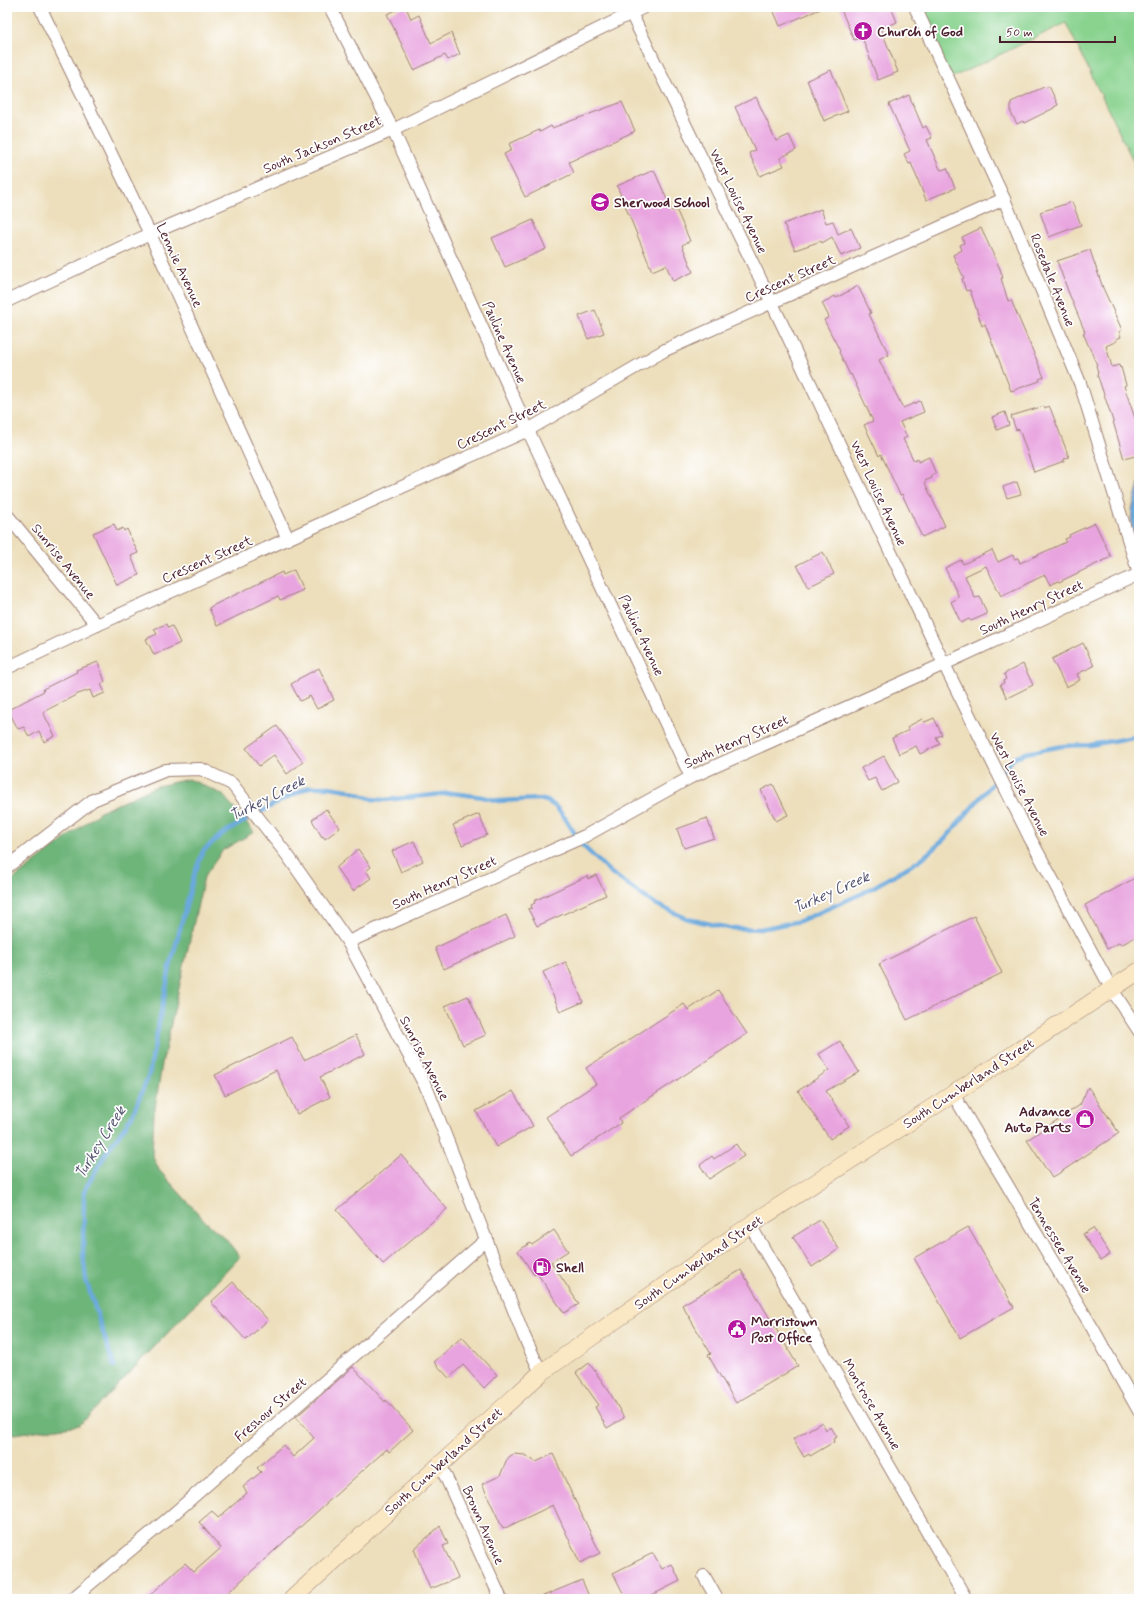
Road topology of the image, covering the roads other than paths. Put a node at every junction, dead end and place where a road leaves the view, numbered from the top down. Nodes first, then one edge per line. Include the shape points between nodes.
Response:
1 (40, 7) edge
2 (330, 7) edge
3 (644, 7) edge
4 (915, 7) edge
5 (630, 10) edge
6 (393, 130) junction
7 (1004, 199) junction
8 (150, 234) junction
9 (7, 301) edge
10 (772, 303) junction
11 (528, 430) junction
12 (7, 515) edge
13 (288, 539) junction
14 (1139, 574) edge
15 (97, 625) junction
16 (944, 664) junction
17 (7, 668) edge
18 (691, 777) junction
19 (7, 867) edge
20 (348, 942) junction
21 (1139, 971) edge
22 (1110, 988) junction
23 (1139, 1031) edge
24 (953, 1094) junction
25 (750, 1225) junction
26 (487, 1239) junction
27 (541, 1373) junction
28 (1139, 1411) edge
29 (440, 1464) junction
30 (704, 1576) dead end
31 (72, 1599) edge
32 (292, 1599) edge
33 (501, 1599) edge
34 (717, 1599) edge
35 (966, 1599) edge

1 - 8 street, Lennie Avenue
2 - 6 street, Pauline Avenue
3 - 5 street, South Jackson Street
4 - 7 street, Rosedale Avenue
5 - 6 street, South Jackson Street
5 - 10 street, West Louise Avenue
6 - 8 street, South Jackson Street
6 - 11 street, Pauline Avenue
7 - 10 street, Crescent Street
7 - 14 street, Rosedale Avenue via 1080,383
8 - 9 street, South Jackson Street
8 - 13 street, Lennie Avenue
10 - 11 street, Crescent Street via 665,350
10 - 16 street, West Louise Avenue
11 - 13 street, Crescent Street
11 - 18 street, Pauline Avenue
12 - 15 street, Sunrise Avenue
13 - 15 street, Crescent Street
14 - 16 street, South Henry Street
15 - 17 street, Crescent Street
16 - 18 street, South Henry Street
16 - 22 street, West Louise Avenue via 1030,838
18 - 20 street, South Henry Street via 585,836
19 - 20 street, Sunrise Avenue via 93,800 166,770 201,768 232,784 288,856
20 - 26 street, Sunrise Avenue via 427,1089
21 - 22 main road, South Cumberland Street
22 - 23 street, West Louise Avenue
22 - 24 main road, South Cumberland Street
24 - 25 main road, South Cumberland Street
24 - 28 street, Tennessee Avenue
25 - 27 main road, South Cumberland Street
25 - 35 street, Montrose Avenue
26 - 27 street, Sunrise Avenue
26 - 31 street, Freshour Street via 176,1512
27 - 29 main road, South Cumberland Street
29 - 32 main road, South Cumberland Street
29 - 33 street, Brown Avenue
30 - 34 street

